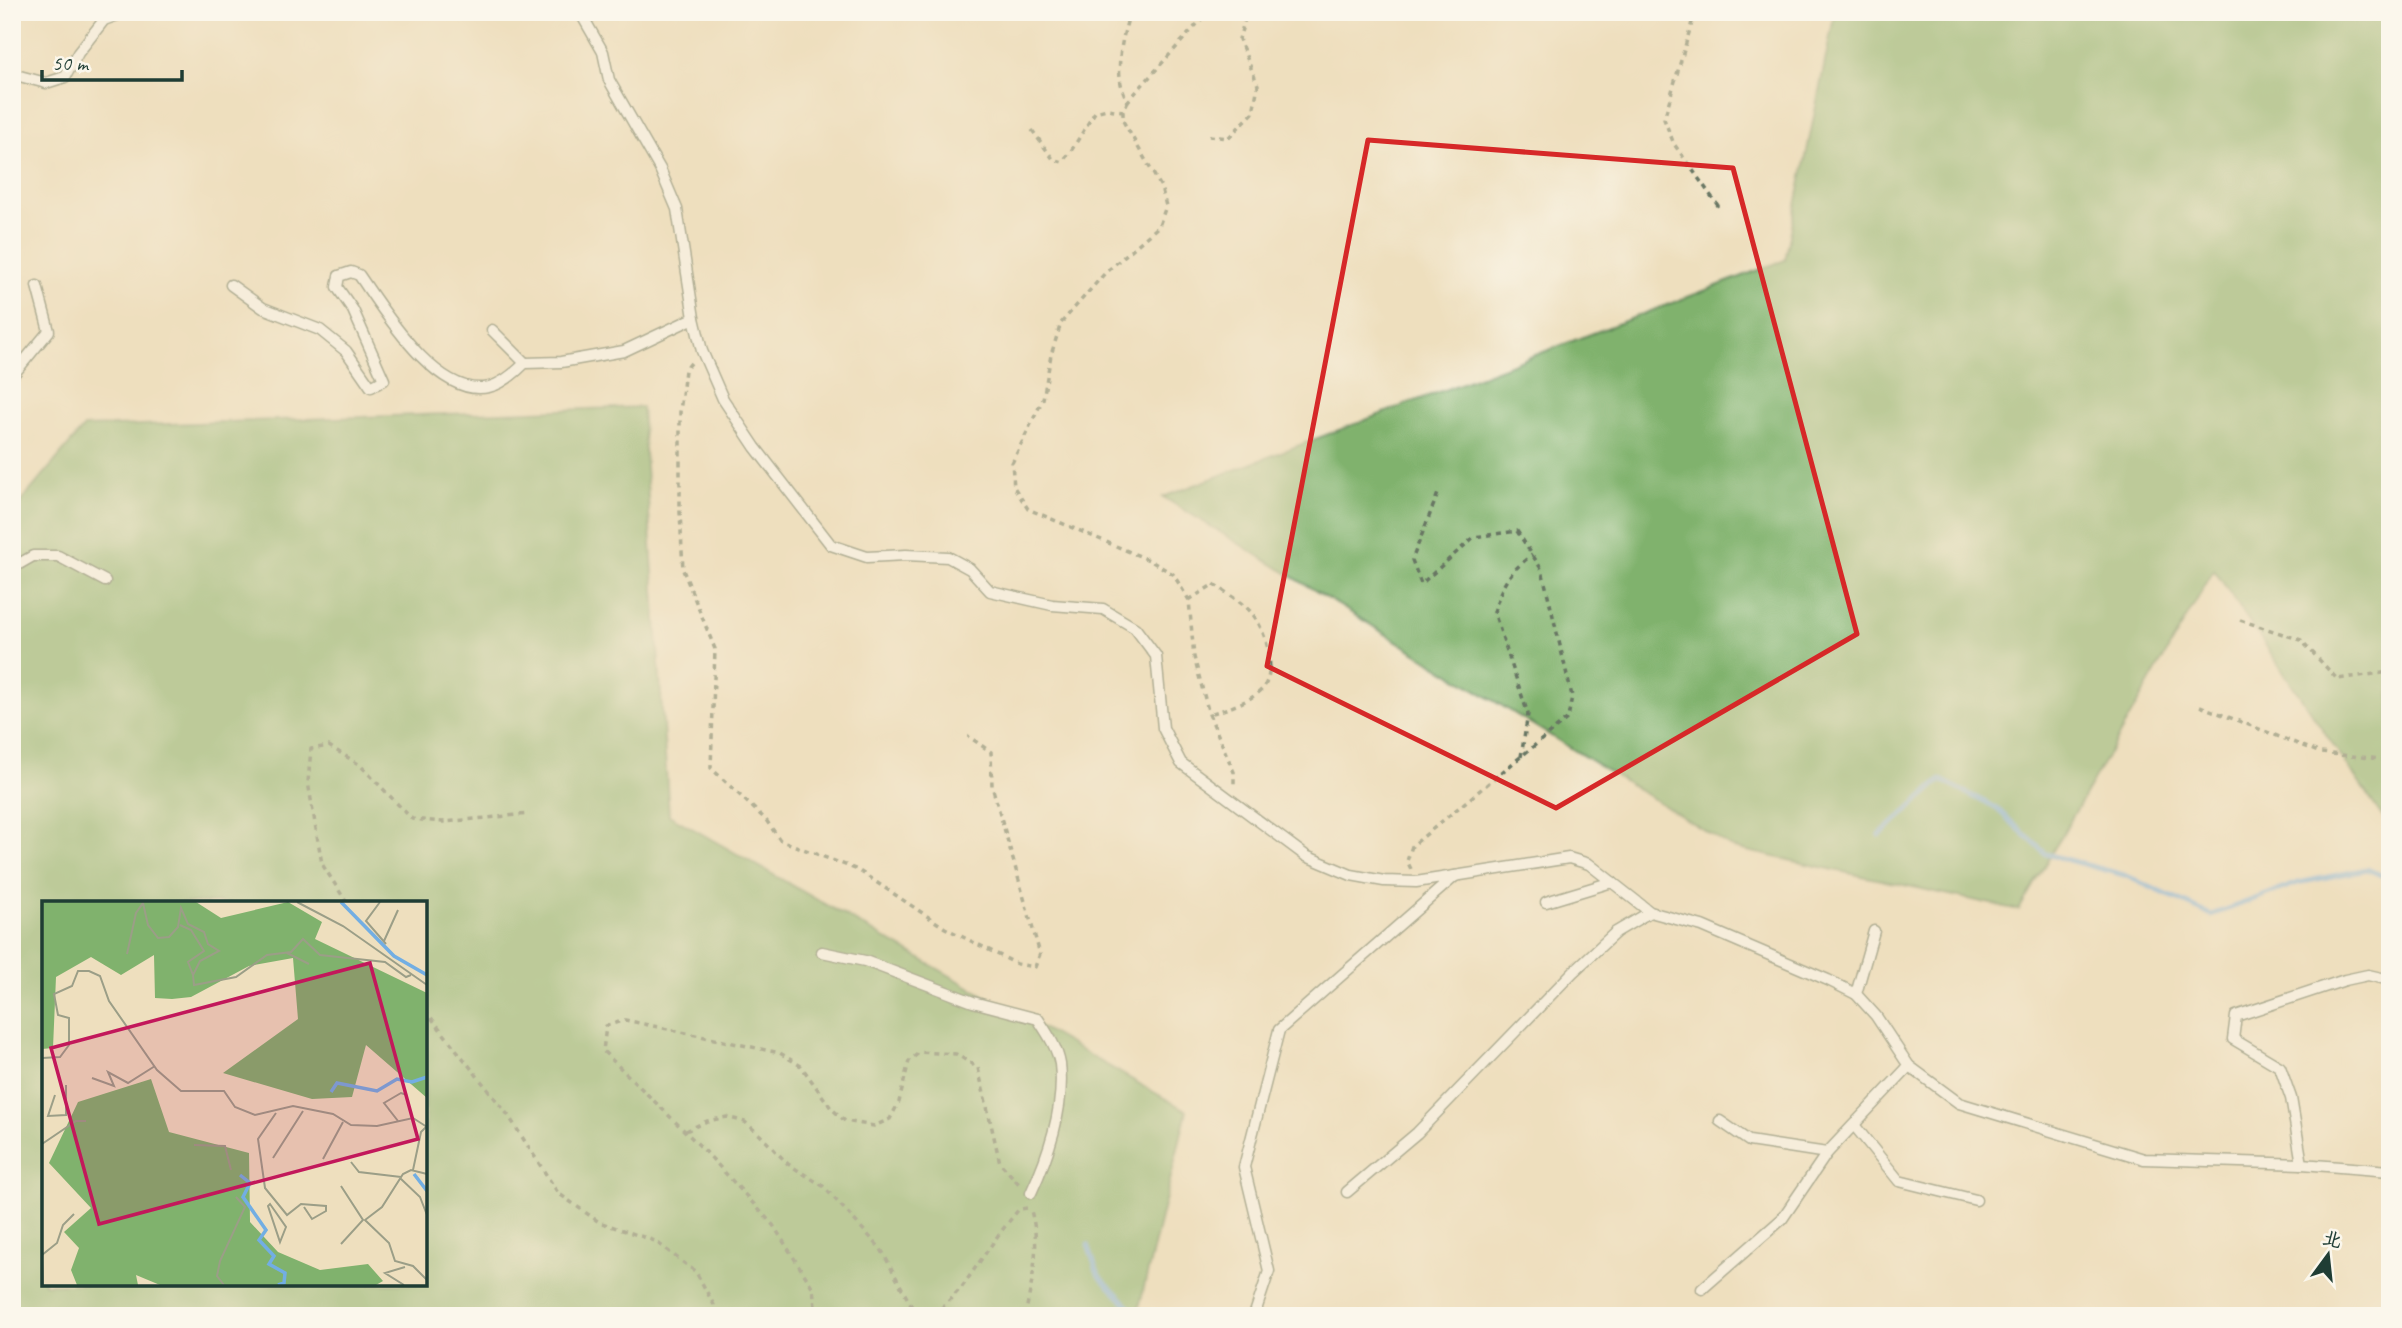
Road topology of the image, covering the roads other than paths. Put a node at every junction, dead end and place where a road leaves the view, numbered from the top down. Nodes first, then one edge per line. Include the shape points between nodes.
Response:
1 (126, 12) edge
2 (580, 12) edge
3 (12, 74) edge
4 (231, 285) dead end
5 (37, 286) dead end
6 (694, 318) junction
7 (492, 330) dead end
8 (524, 363) junction
9 (12, 376) edge
10 (12, 568) edge
11 (105, 581) dead end
12 (1455, 875) junction
13 (1612, 882) junction
14 (1546, 902) dead end
15 (1650, 912) junction
16 (1874, 931) dead end
17 (822, 952) dead end
18 (2390, 980) edge
19 (1856, 994) junction
20 (1909, 1066) junction
21 (1720, 1121) dead end
22 (1854, 1125) junction
23 (1827, 1153) junction
24 (2302, 1164) junction
25 (2390, 1171) edge
26 (1031, 1192) road end
27 (1347, 1192) dead end
28 (1976, 1200) dead end
29 (1702, 1289) dead end
30 (1254, 1316) edge

1 - 3 lane via 104,20 65,77 46,83
2 - 6 lane via 603,52 609,80 660,169 677,209
4 - 8 lane via 263,308 320,330 346,351 371,387 384,380 353,310 337,287 339,276 351,272 359,275 405,342 449,380 488,387 513,375
5 - 9 lane via 49,331
6 - 8 lane via 624,351
6 - 12 lane via 702,351 723,399 831,545 867,557 948,557 970,569 989,591 1052,605 1103,609 1135,628 1156,656 1163,728 1181,763 1306,856 1384,881 1416,882
7 - 8 lane
10 - 11 lane via 33,556 58,556
12 - 13 lane via 1569,858 1589,864
12 - 30 lane via 1279,1030 1244,1167 1269,1271
13 - 14 lane
13 - 15 lane
15 - 19 lane via 1702,926
15 - 27 lane via 1616,932 1417,1132
16 - 19 lane
17 - 26 lane via 865,961 973,1002 1038,1019 1053,1041 1059,1063 1058,1114
18 - 24 lane via 2368,975 2345,980 2236,1016 2233,1039 2280,1067 2291,1098
19 - 20 lane
20 - 22 lane
20 - 24 lane via 1959,1103 2144,1159
21 - 23 lane via 1749,1141
22 - 23 lane
22 - 28 lane via 1899,1181
23 - 29 lane via 1782,1219
24 - 25 lane

